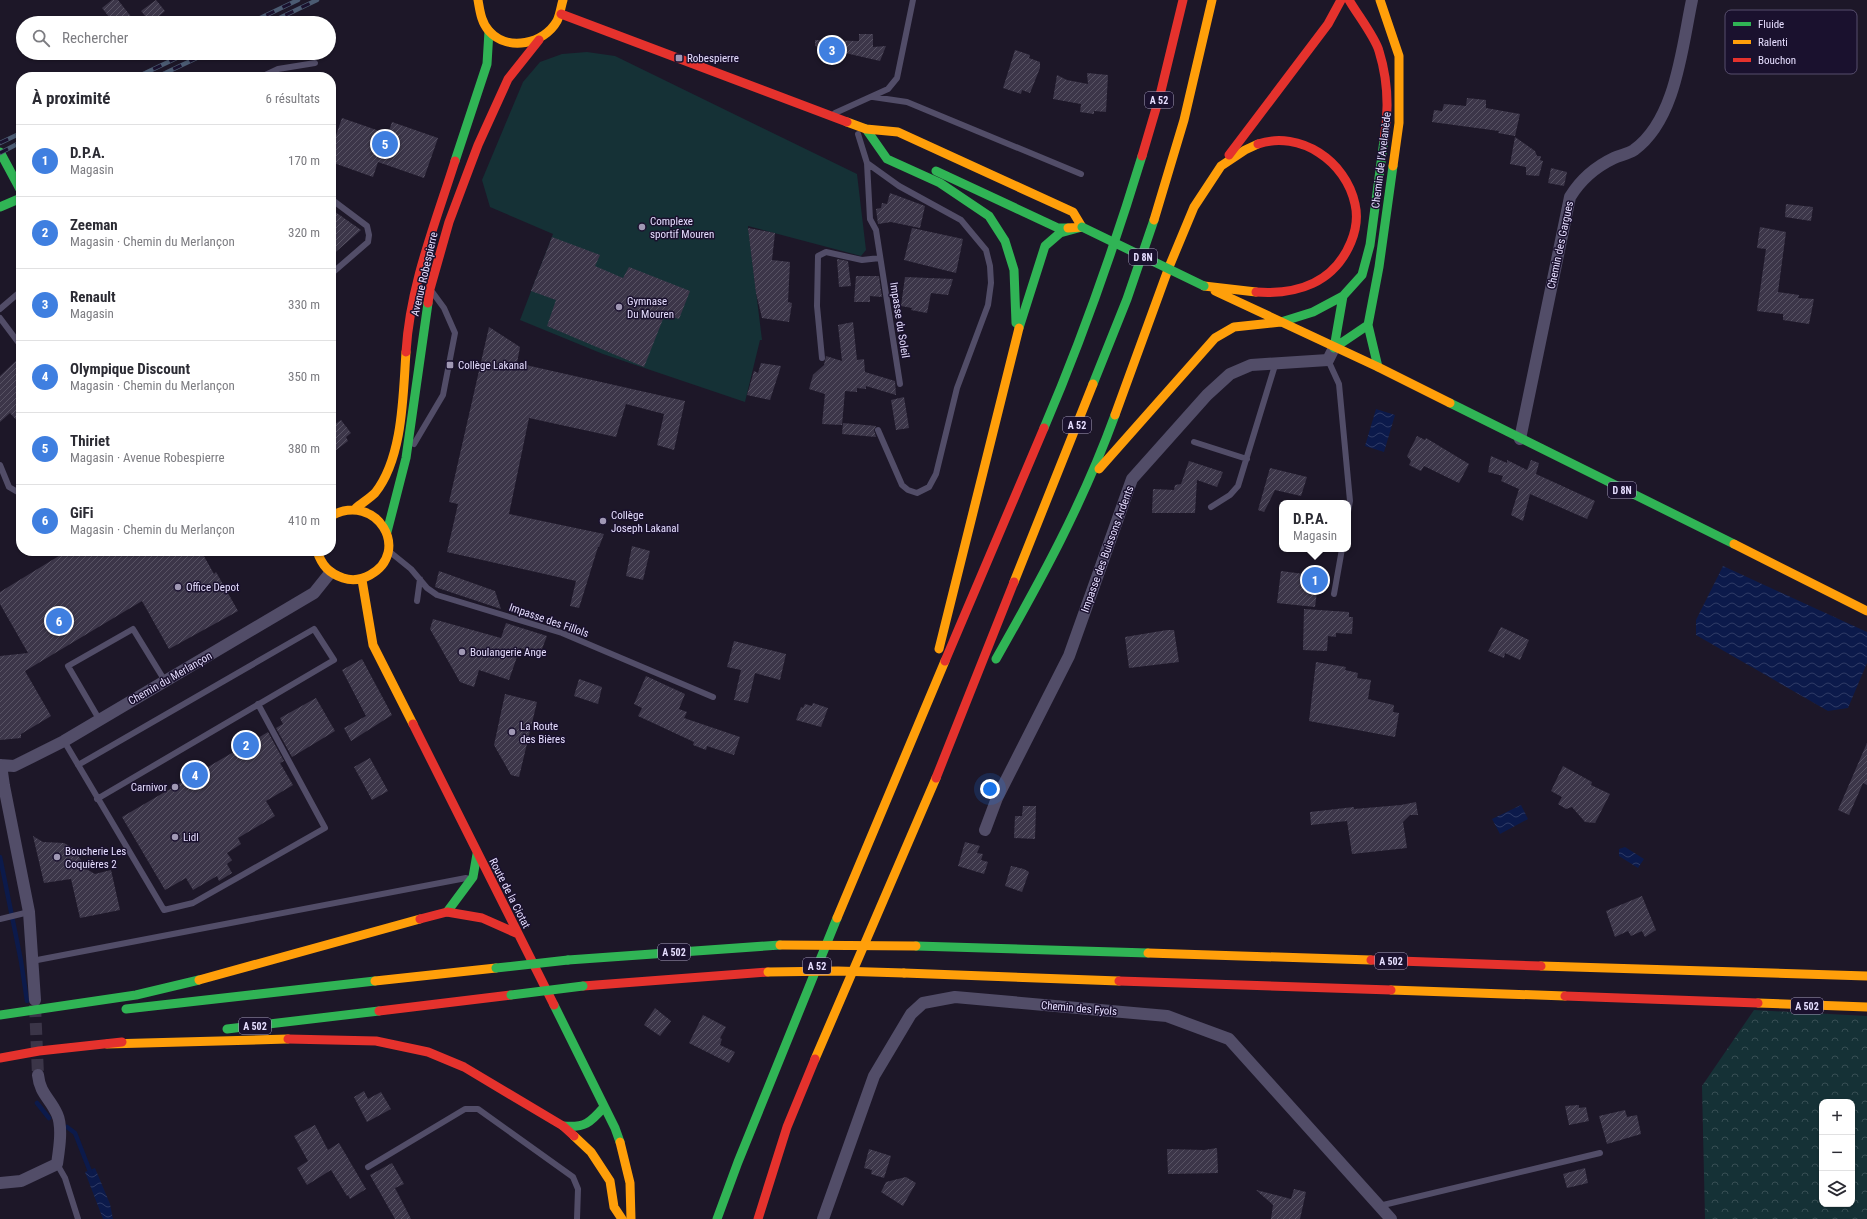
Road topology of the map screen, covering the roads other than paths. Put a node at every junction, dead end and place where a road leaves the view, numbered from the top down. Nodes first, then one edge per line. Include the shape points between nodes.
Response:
1 (478, 0) edge
2 (563, 0) edge
3 (913, 0) edge
4 (1183, 0) edge
5 (1212, 0) edge
6 (1341, 0) edge
7 (1349, 0) edge
8 (1380, 0) edge
9 (1692, 0) edge
10 (561, 14) junction
11 (489, 31) junction
12 (539, 40) junction
13 (315, 63) dead end
14 (272, 72) edge
15 (873, 97) junction
16 (831, 114) junction
17 (856, 124) junction
18 (866, 129) junction
19 (0, 152) edge
20 (866, 163) junction
21 (1222, 164) junction
22 (1081, 174) dead end
23 (16, 182) edge
24 (16, 200) edge
25 (336, 203) edge
26 (0, 208) edge
27 (1082, 227) junction
28 (880, 258) junction
29 (336, 270) edge
30 (1204, 286) junction
31 (430, 289) junction
32 (16, 295) edge
33 (1343, 296) junction
34 (0, 309) edge
35 (0, 318) edge
36 (1281, 322) junction
37 (1368, 325) junction
38 (16, 339) edge
39 (1016, 339) junction
40 (1334, 348) junction
41 (822, 358) dead end
42 (1328, 360) junction
43 (1276, 362) junction
44 (1378, 367) junction
45 (900, 384) dead end
46 (878, 430) dead end
47 (1520, 439) junction
48 (1194, 442) dead end
49 (406, 458) junction
50 (1247, 459) junction
51 (0, 465) edge
52 (1091, 477) junction
53 (16, 491) edge
54 (1350, 500) edge
55 (1211, 507) dead end
56 (356, 508) junction
57 (336, 514) edge
58 (387, 532) junction
59 (388, 551) junction
60 (1341, 552) edge
61 (319, 556) edge
62 (330, 573) junction
63 (420, 579) junction
64 (362, 580) junction
65 (1334, 594) dead end
66 (417, 601) dead end
67 (1867, 611) edge
68 (165, 681) junction
69 (713, 697) dead end
70 (258, 704) junction
71 (922, 715) junction
72 (99, 719) junction
73 (958, 725) junction
74 (64, 741) junction
75 (0, 765) edge
76 (78, 765) junction
77 (2, 787) edge
78 (97, 799) junction
79 (985, 830) dead end
80 (477, 854) junction
81 (473, 877) junction
82 (447, 912) junction
83 (23, 914) junction
84 (3, 919) edge
85 (518, 934) junction
86 (32, 961) junction
87 (1867, 976) edge
88 (35, 1000) tunnel mouth
89 (1867, 1007) edge
90 (113, 1010) dead end
91 (82, 1013) dead end
92 (0, 1015) edge
93 (0, 1021) edge
94 (218, 1030) dead end
95 (202, 1032) dead end
96 (107, 1044) junction
97 (0, 1058) edge
98 (38, 1075) tunnel mouth
99 (604, 1107) junction
100 (563, 1126) junction
101 (1600, 1153) dead end
102 (57, 1164) junction
103 (368, 1167) dead end
104 (0, 1183) edge
105 (1379, 1206) junction
106 (78, 1219) edge
107 (577, 1219) edge
108 (622, 1219) edge
109 (631, 1219) edge
110 (717, 1219) edge
111 (758, 1219) edge
112 (823, 1219) edge
113 (1391, 1219) edge

1 - 11 main road via 481,20
2 - 10 main road
3 - 15 lane via 897,78 888,89
4 - 71 main road, A 52 via 1132,192 1070,367
5 - 73 main road, A 52 via 1184,120 1127,299
6 - 21 main road via 1328,24
7 - 33 main road, Chemin de l'Avelanède via 1379,50 1388,115 1370,245 1362,275
8 - 37 main road, Chemin de l'Avelanède via 1399,56 1399,123 1379,267
9 - 47 street, Chemin des Gargues via 1666,109 1641,143 1633,150 1598,166 1582,179 1570,197
10 - 12 main road, Avenue Robespierre via 556,25
10 - 16 main road, D 8N
11 - 12 main road via 512,44 526,44
11 - 56 main road, Avenue Robespierre via 485,71 425,254 408,320 402,404 394,454 387,473 375,493
12 - 31 main road, Avenue Robespierre via 508,79 493,108 449,222
13 - 14 lane
15 - 16 lane
15 - 22 lane via 907,102
16 - 17 main road, D 8N
17 - 18 main road, D 8N
17 - 20 lane, Impasse du Soleil
18 - 27 main road, D 8N via 892,151 1058,228
18 - 27 main road, D 8N via 898,132 1073,212
18 - 39 main road via 887,160 940,183 988,216 1005,241 1014,270
19 - 23 main road
20 - 28 lane, Impasse du Soleil via 870,219 876,230
20 - 46 lane via 899,186 961,220 986,250 991,283 988,305 957,388 936,474 929,487 917,492 902,485
21 - 30 main road via 1250,146 1275,139 1292,140 1311,147 1330,160 1345,179 1355,203 1356,219 1349,248 1342,261 1318,282 1294,291 1256,293
21 - 52 main road via 1198,200 1178,242
24 - 26 main road
25 - 29 lane via 366,226 369,235 368,242
27 - 30 main road, D 8N, bridge
27 - 39 main road via 1060,233 1046,246
28 - 41 lane via 862,260 826,252 818,256 817,306
28 - 45 lane, Impasse du Soleil
30 - 36 main road, D 8N
31 - 49 main road, Avenue Robespierre
31 - 49 lane via 444,308 455,333 443,395
32 - 34 lane
33 - 36 main road, Chemin de l'Avelanède via 1313,312
33 - 40 main road
35 - 38 lane
36 - 40 main road, D 8N
36 - 52 main road, Chemin de l'Avelanède via 1234,327 1215,338
37 - 40 main road
37 - 44 main road, Chemin de l'Avelanède
39 - 71 main road
40 - 42 street
40 - 44 main road, D 8N
42 - 43 street, Impasse des Buissons Ardents
42 - 54 lane via 1339,384
43 - 50 lane
43 - 79 street, Impasse des Buissons Ardents via 1251,365 1230,374 1202,401 1132,479 1069,656 996,798
44 - 47 main road, D 8N
47 - 67 main road, D 8N
48 - 50 lane
49 - 58 main road, Avenue Robespierre
50 - 55 lane via 1238,486 1230,495
51 - 53 lane via 9,487
52 - 73 main road via 1044,576
56 - 57 main road
56 - 58 main road via 375,516
58 - 59 main road, Avenue Robespierre
59 - 63 lane, Impasse des Fillols
59 - 64 main road via 384,564 374,574
60 - 65 lane
61 - 62 main road
62 - 64 main road via 351,581
62 - 68 street, Chemin du Merlançon via 314,593
63 - 66 lane
63 - 69 lane, Impasse des Fillols via 437,595 562,633
64 - 80 main road, Route de la Ciotat via 373,645
68 - 72 street, Chemin du Merlançon
68 - 72 lane via 133,629 68,666
70 - 76 lane via 334,660 314,629
70 - 78 lane
70 - 78 lane via 324,828 193,903 164,910
71 - 110 main road, A 52 via 851,883
72 - 74 street, Chemin du Merlançon
73 - 111 main road, A 52 via 821,1042 787,1127
74 - 75 street, Chemin du Merlançon via 14,766
74 - 76 lane
75 - 77 street
76 - 78 lane
77 - 83 street
80 - 81 main road
80 - 85 main road, Route de la Ciotat
81 - 82 main road
81 - 86 lane via 446,880
82 - 85 main road via 482,918
82 - 92 main road via 136,995
83 - 84 lane
83 - 86 street
85 - 99 main road, Route de la Ciotat
86 - 88 street
87 - 90 main road, A 502, bridge via 916,946 780,945 568,960
89 - 94 main road, A 502, bridge via 838,971 768,972 583,986
91 - 93 main road
95 - 96 main road
96 - 97 main road
96 - 100 main road via 313,1038 376,1041 428,1052 464,1067
98 - 102 street via 39,1086 58,1114 60,1144
99 - 100 main road via 587,1125 579,1128
99 - 109 main road, Route de la Ciotat via 615,1128 627,1163 632,1193
100 - 108 main road via 590,1152 610,1181 614,1207
101 - 105 lane
102 - 104 street via 21,1181
102 - 106 lane via 65,1178
103 - 107 lane via 465,1109 478,1109 573,1176 578,1189
105 - 112 street, Chemin des Fyols via 1229,1039 1167,1016 954,996 923,1003 911,1014 874,1076
105 - 113 street, Chemin des Fyols

